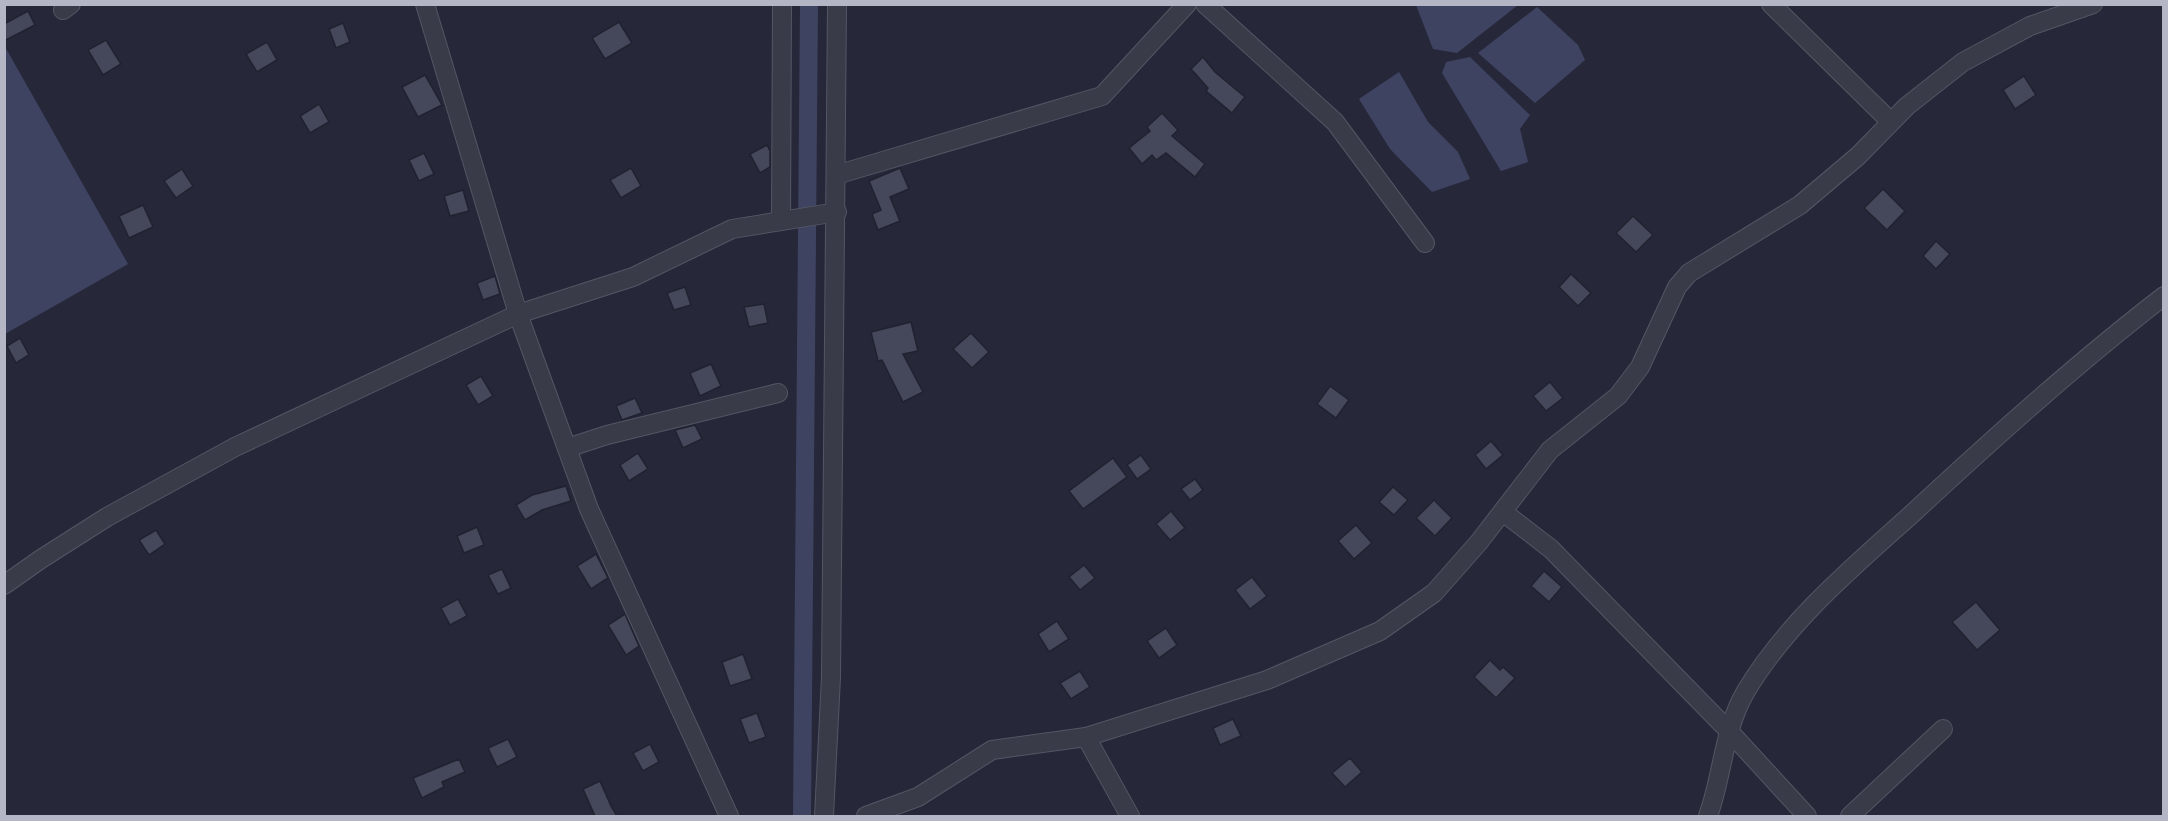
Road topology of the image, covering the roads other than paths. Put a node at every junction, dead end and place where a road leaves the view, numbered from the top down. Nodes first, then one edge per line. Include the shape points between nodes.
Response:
1 (425, 4) edge
2 (782, 4) edge
3 (837, 4) edge
4 (1187, 4) edge
5 (1206, 4) edge
6 (1771, 4) edge
7 (2093, 4) edge
8 (1891, 122) junction
9 (836, 175) junction
10 (837, 212) junction
11 (781, 221) junction
12 (1425, 243) dead end
13 (2163, 296) edge
14 (518, 314) junction
15 (778, 393) dead end
16 (567, 448) junction
17 (1503, 512) junction
18 (4, 585) edge
19 (1943, 729) dead end
20 (1728, 730) junction
21 (1086, 737) junction
22 (729, 816) edge
23 (824, 816) edge
24 (866, 816) edge
25 (1130, 816) edge
26 (1708, 816) edge
27 (1807, 816) edge
28 (1850, 816) edge

1 - 14 street
2 - 11 street
3 - 9 street
4 - 9 street via 1102,96
5 - 12 street via 1335,122
6 - 8 street
7 - 8 street via 2030,26 1963,62
8 - 17 street via 1800,205 1689,273 1677,287 1640,367 1618,396 1550,450
9 - 10 street
10 - 11 street
10 - 23 street via 831,677
11 - 14 street via 732,230 633,278
13 - 20 street via 2078,364 1819,598 1768,659 1745,693
14 - 16 street
14 - 18 street via 235,447 107,518
15 - 16 street
16 - 22 street via 589,509
17 - 20 street via 1551,549
17 - 21 street via 1434,593 1380,630 1267,680
19 - 28 street
20 - 26 street via 1716,795
20 - 27 street
21 - 24 street via 992,750 918,797
21 - 25 street

